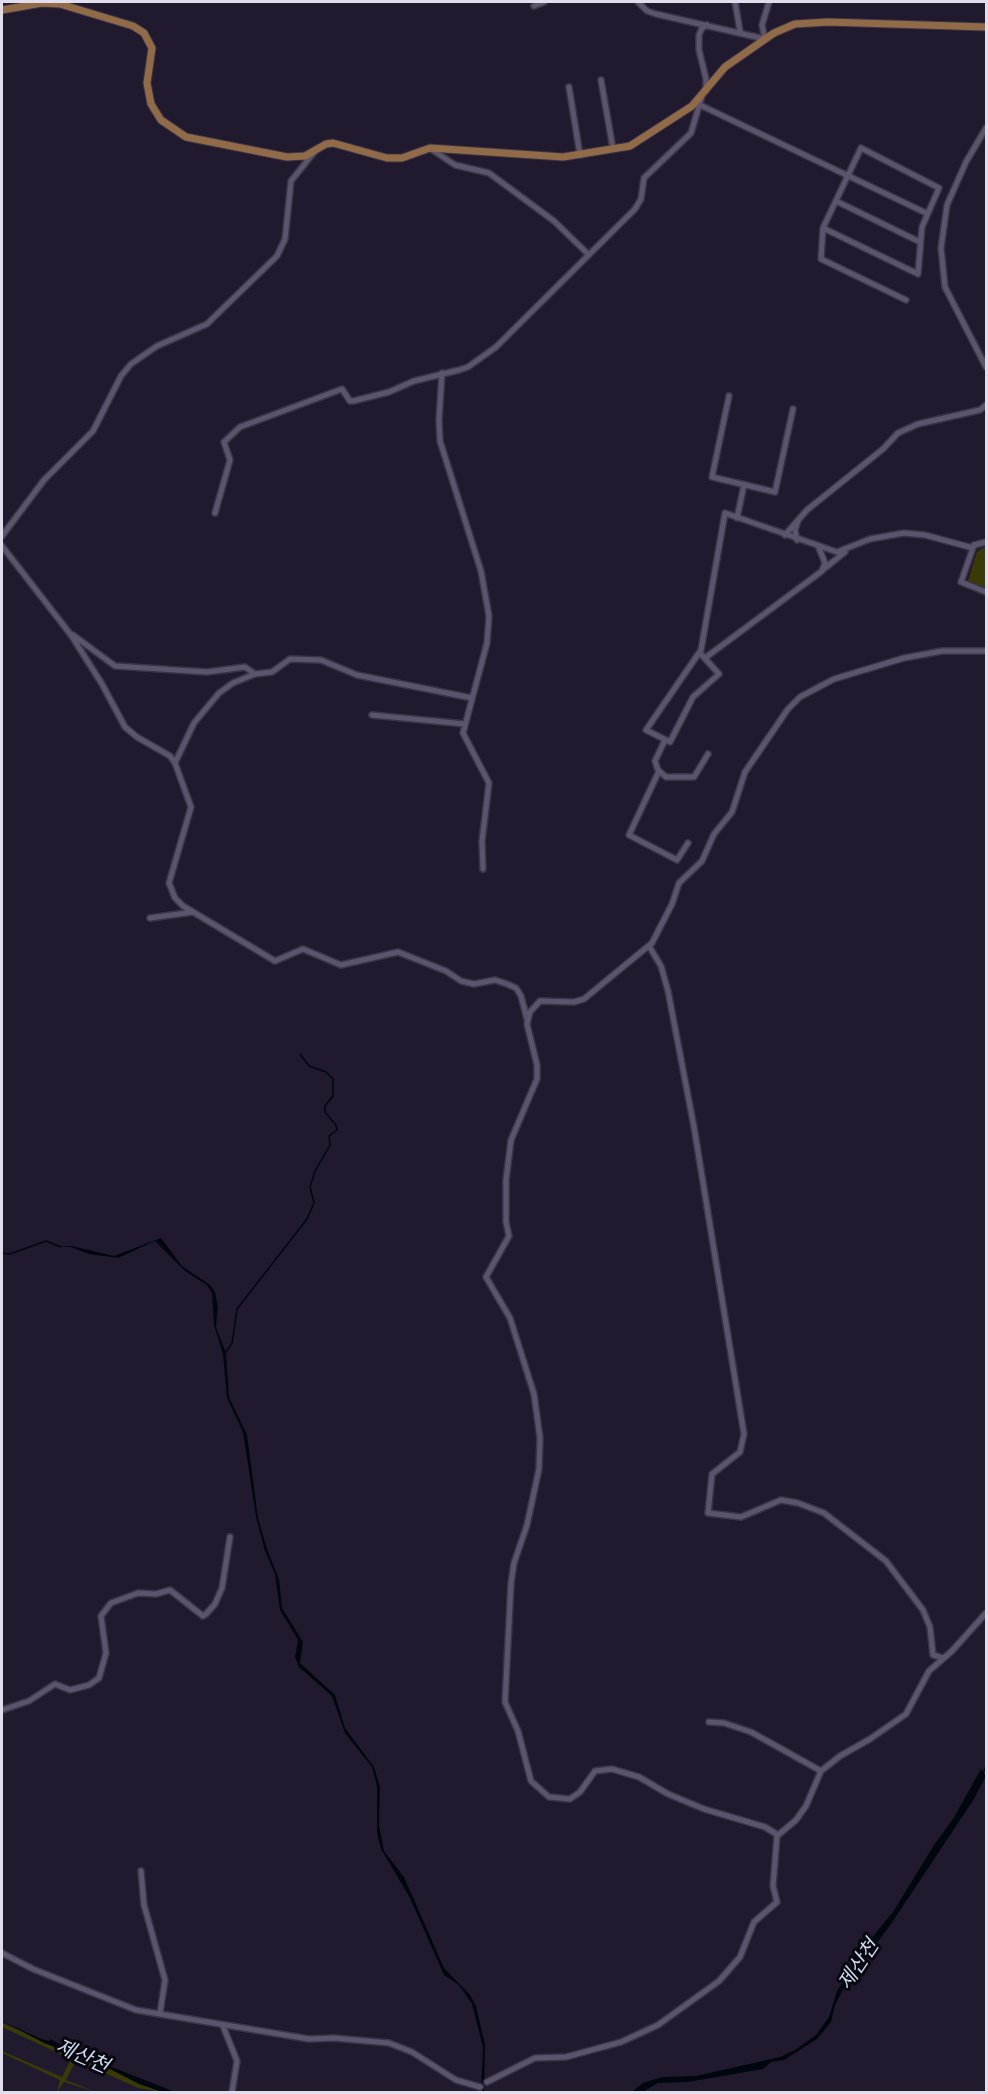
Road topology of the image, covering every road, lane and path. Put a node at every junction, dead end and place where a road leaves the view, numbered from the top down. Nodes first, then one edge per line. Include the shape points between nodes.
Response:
1 (42, 2) edge
2 (544, 2) edge
3 (638, 2) edge
4 (735, 2) edge
5 (769, 2) edge
6 (534, 6) dead end
7 (2, 10) edge
8 (707, 25) junction
9 (987, 27) edge
10 (740, 32) junction
11 (765, 39) junction
12 (601, 80) dead end
13 (569, 87) dead end
14 (704, 94) junction
15 (700, 105) junction
16 (987, 128) edge
17 (430, 148) junction
18 (613, 149) junction
19 (316, 150) junction
20 (580, 155) junction
21 (848, 175) junction
22 (836, 201) junction
23 (926, 213) junction
24 (823, 228) junction
25 (920, 242) junction
26 (589, 255) junction
27 (906, 300) dead end
28 (987, 367) edge
29 (442, 373) junction
30 (729, 396) dead end
31 (987, 405) edge
32 (793, 409) dead end
33 (744, 485) junction
34 (215, 513) dead end
35 (737, 518) junction
36 (799, 520) junction
37 (785, 535) junction
38 (2, 537) edge
39 (797, 540) junction
40 (987, 542) edge
41 (2, 546) edge
42 (818, 547) junction
43 (973, 548) junction
44 (848, 549) junction
45 (822, 571) junction
46 (987, 592) edge
47 (71, 635) junction
48 (987, 651) edge
49 (700, 653) junction
50 (705, 658) junction
51 (255, 674) junction
52 (472, 698) junction
53 (372, 715) dead end
54 (465, 724) junction
55 (664, 740) junction
56 (708, 754) dead end
57 (175, 763) junction
58 (659, 771) junction
59 (688, 843) dead end
60 (483, 869) dead end
61 (194, 912) junction
62 (150, 918) dead end
63 (649, 946) junction
64 (528, 1020) junction
65 (230, 1537) dead end
66 (987, 1612) edge
67 (943, 1658) junction
68 (2, 1710) edge
69 (709, 1722) dead end
70 (821, 1771) junction
71 (778, 1835) junction
72 (141, 1872) dead end
73 (2, 1953) edge
74 (160, 2013) junction
75 (223, 2026) junction
76 (487, 2082) dead end
77 (480, 2086) dead end
78 (232, 2092) edge

1 - 7 main road
1 - 19 main road via 122,20 144,33 152,48 147,83 151,104 161,120 186,137 287,157 305,156
2 - 6 street
3 - 8 street via 656,14
4 - 10 street
5 - 11 street via 762,25
8 - 10 street
8 - 14 street via 699,35 706,79
9 - 11 main road via 814,22 790,25
10 - 11 street
11 - 14 main road via 721,70
12 - 18 street
13 - 20 street
14 - 15 street
14 - 18 main road via 645,138
15 - 21 street
15 - 26 street via 687,138 642,182 639,203
16 - 28 street via 947,205 941,258 945,287
17 - 19 main road via 397,158 333,143
17 - 20 main road via 543,157
17 - 26 street via 455,165 489,173 554,220
18 - 20 main road
19 - 38 street via 291,181 285,239 277,256 207,324 157,346 131,364 93,431 49,474
21 - 22 street
21 - 23 street
21 - 23 street via 861,148 939,188
22 - 24 street
22 - 25 street
23 - 25 street
24 - 25 street via 918,274
24 - 27 street via 821,259
26 - 29 street via 496,347 468,367
29 - 34 street via 353,401 342,389 240,427 224,442 230,459
29 - 52 street via 440,441 482,571 489,616 487,643
30 - 33 street via 712,477
31 - 36 street via 904,429
32 - 33 street via 775,492
33 - 35 street
35 - 37 street
35 - 49 street via 725,513
36 - 37 street
36 - 39 street
37 - 39 street
39 - 42 street
40 - 43 street
41 - 47 street
42 - 44 street via 837,552
42 - 45 street via 825,563
43 - 44 street via 904,533 870,539
43 - 46 street via 961,582
44 - 45 street
45 - 50 street
47 - 51 street via 115,666 207,672 246,667
47 - 57 street via 125,727
48 - 63 street via 942,651 904,658 827,682 793,703 745,772 732,812 714,834 702,861 679,883
49 - 50 street
49 - 55 street via 646,730
50 - 55 street via 719,674 693,697 670,742
51 - 52 street via 272,672 290,659 313,659 357,675
51 - 57 street via 233,683 213,700 191,728
52 - 54 street
53 - 54 street
54 - 60 street via 463,733 489,789 482,841
55 - 58 street via 655,761
56 - 58 street via 694,777 670,778
57 - 61 street via 191,807 170,883 175,898
58 - 59 street via 629,835 676,860
61 - 62 street
61 - 64 street via 275,961 303,949 341,965 398,952 461,981 474,984 495,980 516,988
63 - 64 street via 584,999 540,1001
63 - 67 street via 661,966 691,1108 744,1434 740,1452 712,1474 708,1513 741,1517 781,1500 824,1513 882,1556 923,1610 930,1627 933,1655
64 - 71 street via 537,1079 511,1140 506,1180 509,1236 486,1277 513,1326 534,1394 540,1438 538,1476 511,1583 505,1702 518,1731 531,1781 549,1797 570,1799 595,1771 612,1769 639,1777 704,1809 765,1827
65 - 68 street via 222,1588 206,1614 202,1616 170,1590 138,1593 111,1603 101,1616 106,1653 99,1678 70,1690 55,1684 29,1701
66 - 67 street
67 - 70 street via 929,1671 906,1714
69 - 70 street via 751,1732
70 - 71 street via 806,1806
71 - 76 street via 773,1886 777,1902 754,1922 740,1957 713,1986 658,2025 621,2042 566,2057 535,2058
72 - 74 street via 144,1905 165,1980
73 - 74 street via 123,2006
74 - 75 street
75 - 77 street via 309,2039 393,2044 456,2080
75 - 78 street via 237,2061

